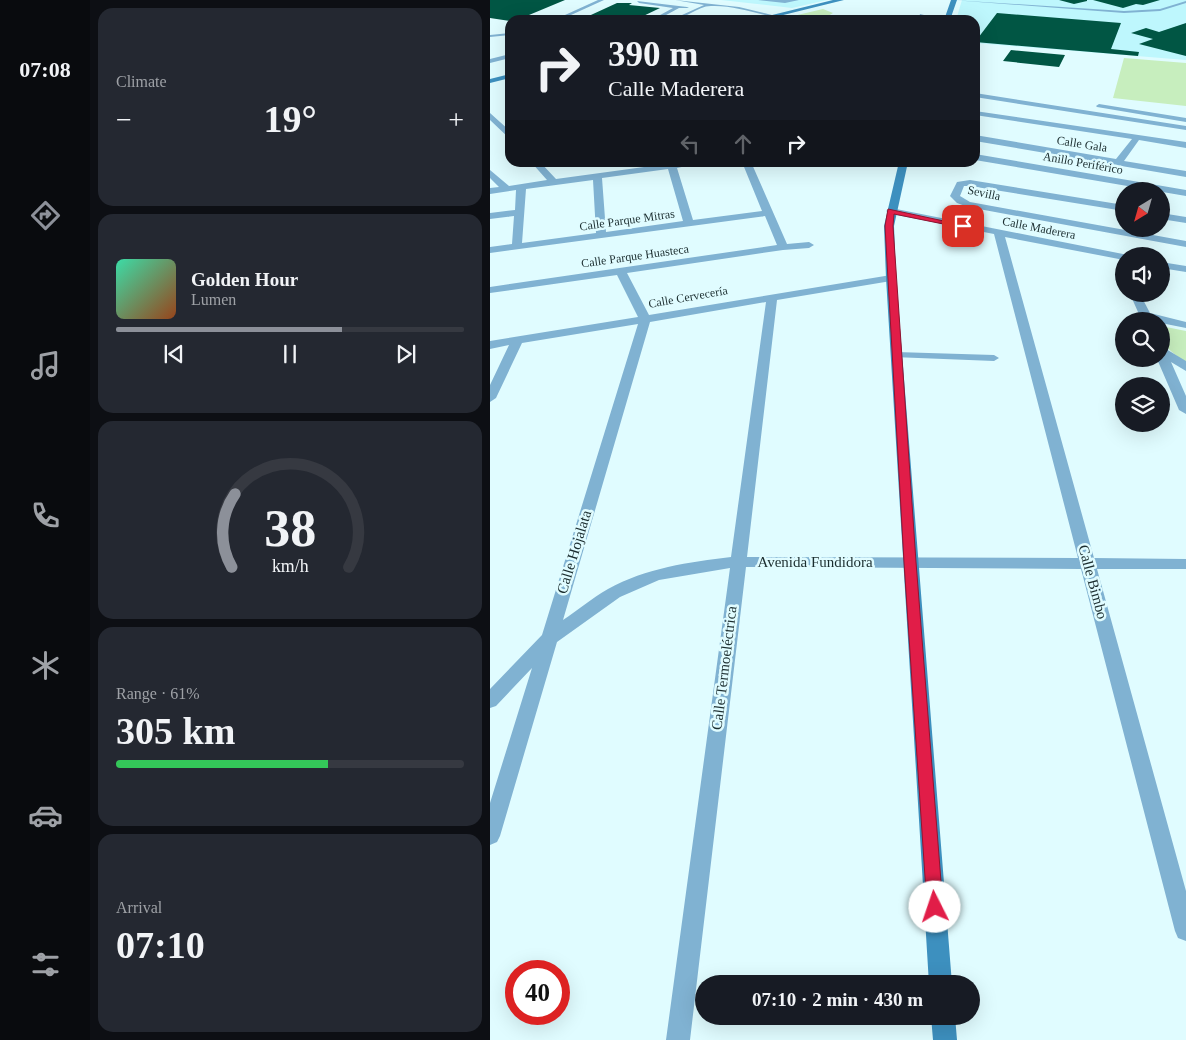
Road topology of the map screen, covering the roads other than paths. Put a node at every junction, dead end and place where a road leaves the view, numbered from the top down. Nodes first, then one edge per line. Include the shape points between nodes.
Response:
1 (602, 0) edge
2 (677, 0) edge
3 (760, 0) edge
4 (784, 0) edge
5 (791, 0) edge
6 (797, 0) edge
7 (841, 0) edge
8 (954, 0) edge
9 (639, 2) dead end
10 (1186, 2) edge
11 (710, 4) junction
12 (678, 7) junction
13 (699, 9) junction
14 (568, 15) edge
15 (663, 15) edge
16 (685, 15) edge
17 (770, 15) edge
18 (778, 15) edge
19 (949, 15) edge
20 (505, 34) edge
21 (490, 36) edge
22 (505, 57) edge
23 (490, 61) edge
24 (505, 71) edge
25 (490, 74) edge
26 (505, 77) edge
27 (490, 81) edge
28 (980, 97) edge
29 (1079, 111) junction
30 (980, 114) edge
31 (490, 115) edge
32 (505, 120) edge
33 (1186, 120) edge
34 (496, 122) junction
35 (1186, 128) edge
36 (505, 131) edge
37 (1137, 138) junction
38 (980, 139) edge
39 (1186, 145) edge
40 (980, 161) edge
41 (1118, 162) junction
42 (539, 167) edge
43 (652, 167) edge
44 (671, 167) edge
45 (748, 167) edge
46 (903, 167) edge
47 (1148, 167) junction
48 (1173, 171) junction
49 (490, 173) edge
50 (1186, 174) edge
51 (598, 176) junction
52 (552, 182) junction
53 (1141, 182) edge
54 (1168, 182) edge
55 (1115, 185) edge
56 (521, 187) junction
57 (507, 189) junction
58 (490, 191) edge
59 (1170, 193) edge
60 (1186, 193) edge
61 (1170, 195) edge
62 (1186, 199) edge
63 (1115, 207) edge
64 (891, 211) junction
65 (518, 213) junction
66 (767, 214) junction
67 (490, 216) edge
68 (1170, 217) edge
69 (1186, 220) edge
70 (689, 224) junction
71 (1115, 231) edge
72 (999, 233) junction
73 (601, 236) junction
74 (1153, 238) edge
75 (1186, 244) edge
76 (809, 245) dead end
77 (517, 247) junction
78 (783, 247) junction
79 (490, 250) edge
80 (1115, 256) edge
81 (1170, 266) edge
82 (1186, 269) edge
83 (621, 271) junction
84 (891, 278) junction
85 (490, 290) edge
86 (772, 297) junction
87 (645, 319) junction
88 (1170, 323) edge
89 (1186, 325) edge
90 (518, 340) junction
91 (490, 345) edge
92 (896, 355) junction
93 (1170, 356) edge
94 (994, 358) dead end
95 (1167, 367) edge
96 (1186, 367) edge
97 (490, 398) edge
98 (1186, 410) edge
99 (738, 562) junction
100 (910, 562) junction
101 (1186, 564) edge
102 (1088, 565) junction
103 (548, 640) junction
104 (490, 701) edge
105 (490, 836) edge
106 (1186, 932) edge
107 (940, 975) edge
108 (944, 1025) edge
109 (678, 1040) edge
110 (945, 1040) edge

1 - 14 lane
2 - 11 lane
3 - 6 lane
4 - 5 lane
7 - 18 street
8 - 10 lane via 1061,11 1135,12 1160,10
8 - 19 street
9 - 12 lane
11 - 13 lane
11 - 17 lane
12 - 13 lane
12 - 15 lane
13 - 16 lane
20 - 21 lane
22 - 23 lane
24 - 25 street
26 - 27 street
28 - 29 lane
29 - 33 lane via 1092,106
29 - 35 lane
30 - 37 street, Calle Gala
31 - 34 street
32 - 34 street
34 - 36 street
37 - 39 street, Calle Gala
37 - 41 street
38 - 41 street, Calle Gala
40 - 55 street, Anillo Periférico
41 - 47 street, Calle Gala
42 - 52 street
43 - 51 street
44 - 70 street
45 - 66 street
46 - 64 street
47 - 48 street, Calle Gala
47 - 53 street
48 - 50 street, Calle Gala
48 - 54 street
49 - 57 street
51 - 52 street
51 - 73 street
52 - 56 street
56 - 57 street
56 - 65 street
57 - 58 street
59 - 60 street, Anillo Periférico
61 - 62 street, Anillo Periférico
63 - 71 street, Sevilla via 970,183 960,184 955,196 968,204
64 - 72 street, Calle Maderera
64 - 84 street
65 - 67 street
65 - 77 street
66 - 70 street, Calle Parque Mitras
66 - 78 street
68 - 69 street
70 - 73 street, Calle Parque Mitras
72 - 80 street, Calle Maderera
72 - 102 street, Calle Bimbo
73 - 77 street, Calle Parque Mitras
74 - 75 street, Sevilla
76 - 78 street, Calle Parque Huasteca
77 - 79 street, Calle Parque Mitras
78 - 83 street, Calle Parque Huasteca
81 - 82 street
83 - 85 street, Calle Parque Huasteca
83 - 87 street
84 - 86 street, Calle Cervecería
84 - 92 street
86 - 87 street, Calle Cervecería
86 - 99 street, Calle Termoeléctrica
87 - 90 street, Calle Cervecería
87 - 103 street, Calle Hojalata
88 - 89 street
90 - 91 street, Calle Cervecería
90 - 97 street
92 - 94 lane
92 - 100 street
93 - 96 street
95 - 98 street
99 - 100 street, Avenida Fundidora
99 - 103 street, Avenida Fundidora via 655,575 614,593
99 - 109 street, Calle Termoeléctrica
100 - 102 street, Avenida Fundidora
100 - 107 street
101 - 102 street, Avenida Fundidora
102 - 106 street, Calle Bimbo
103 - 104 street, Avenida Fundidora
103 - 105 street, Calle Hojalata
108 - 110 street

